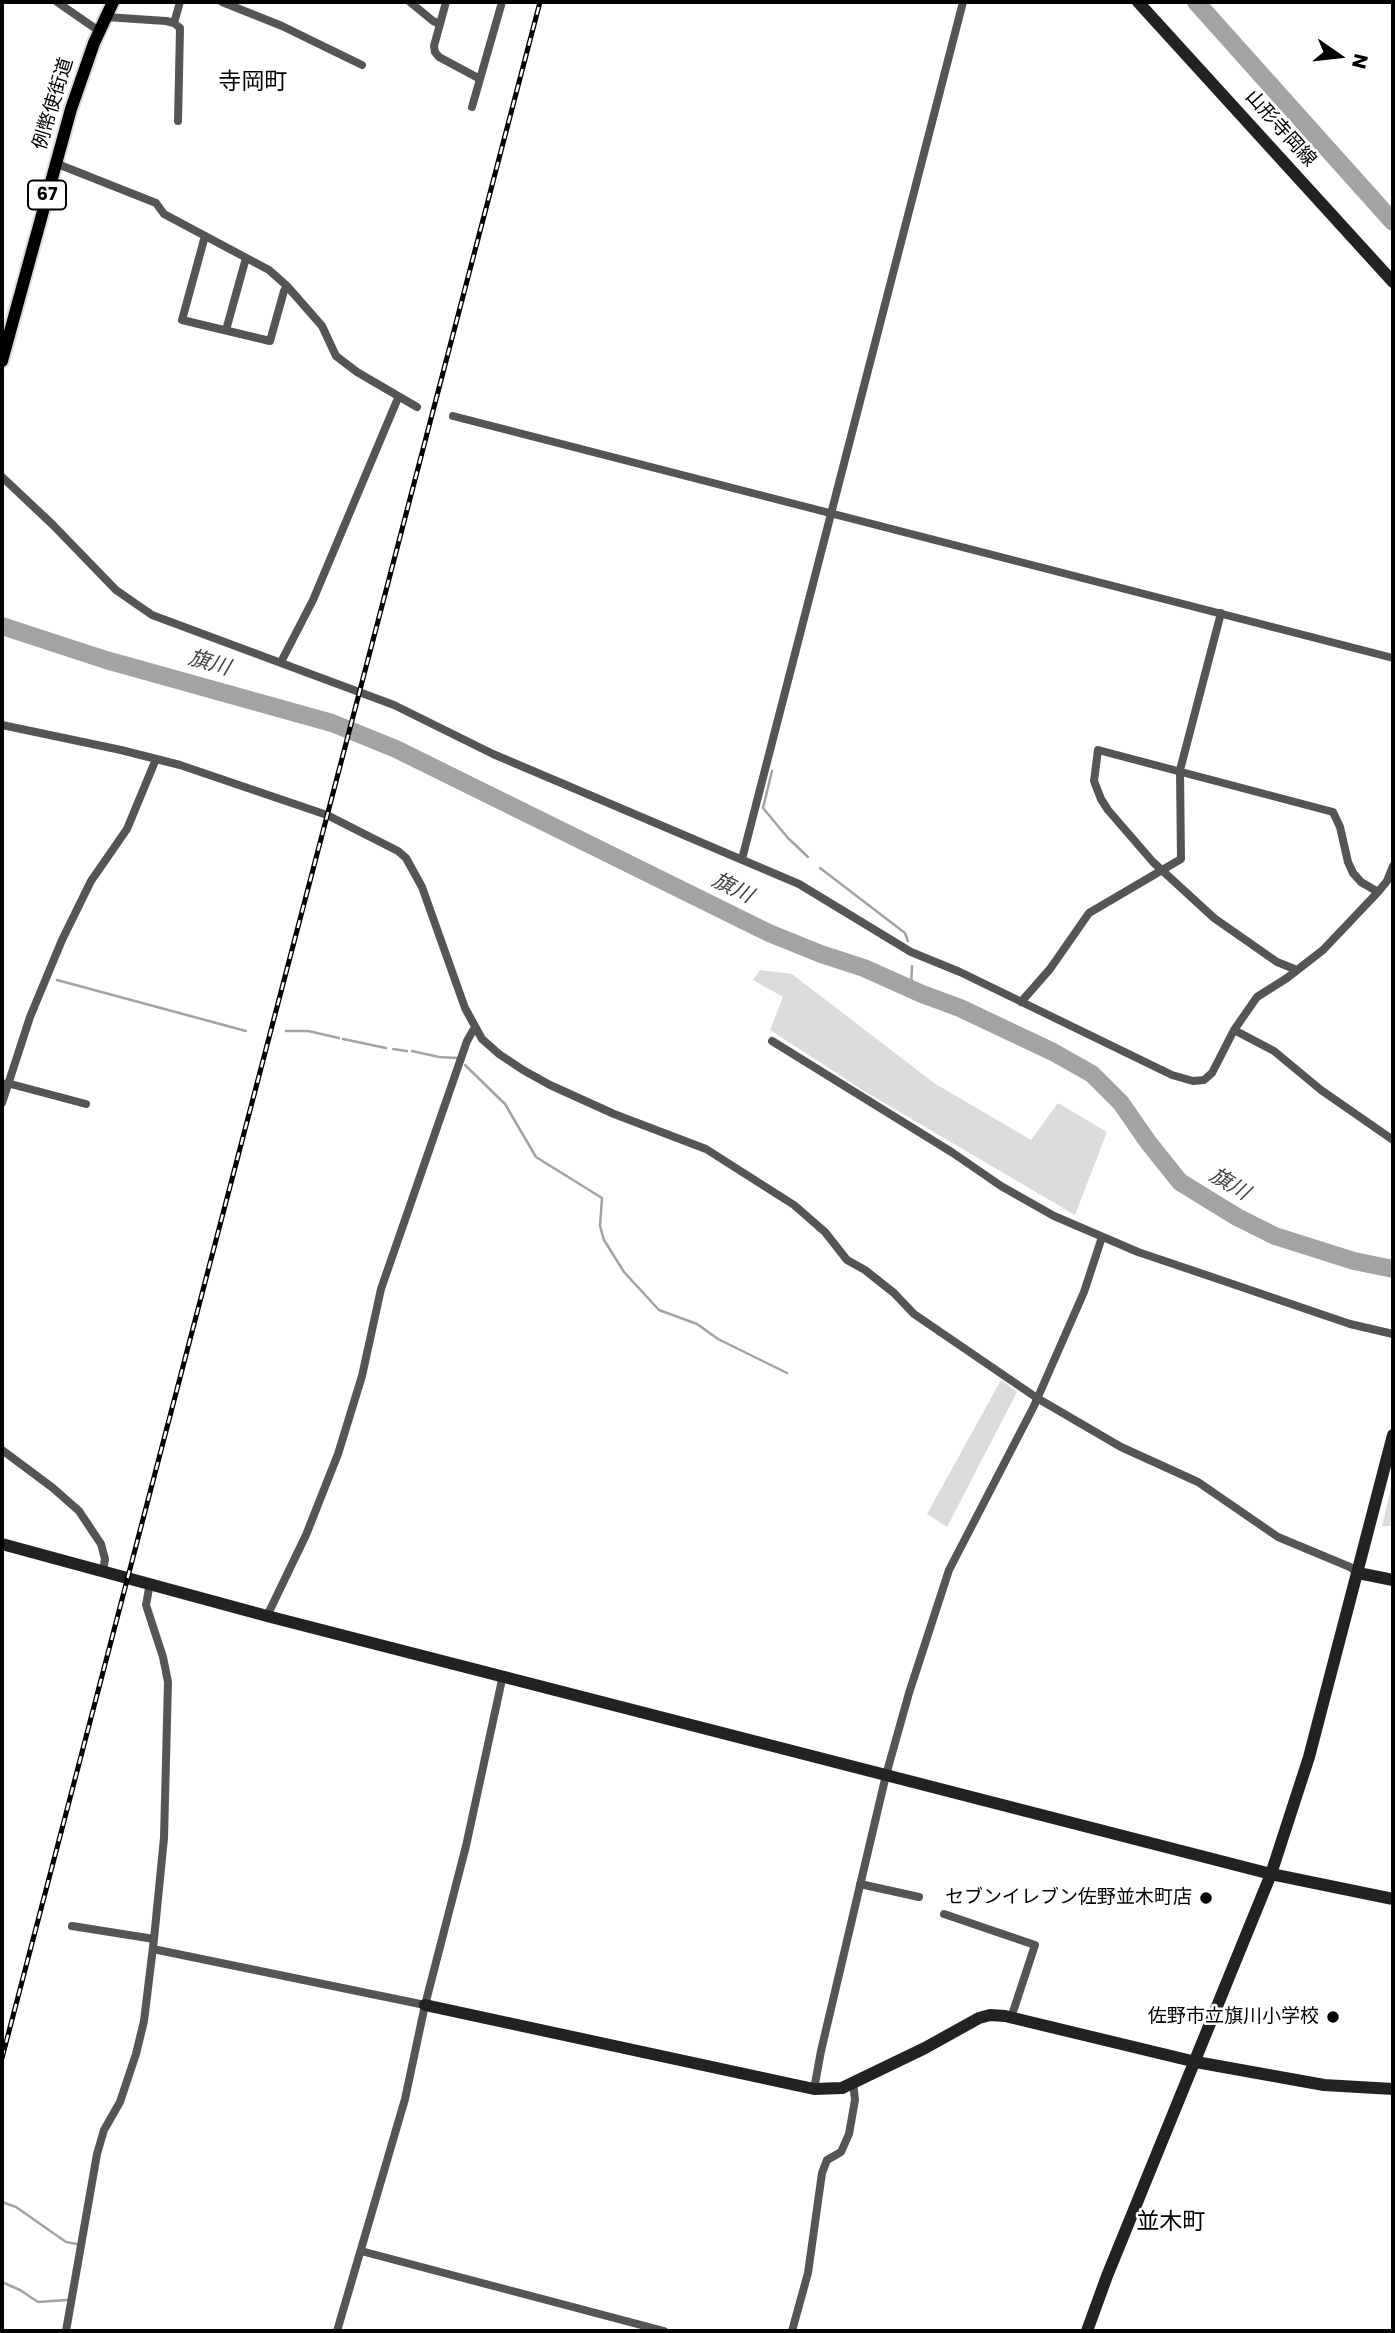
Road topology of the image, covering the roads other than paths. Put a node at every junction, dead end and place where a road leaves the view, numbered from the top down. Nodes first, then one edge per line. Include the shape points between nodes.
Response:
1 (57, 2) edge
2 (113, 2) edge
3 (180, 2) edge
4 (222, 2) edge
5 (411, 2) edge
6 (446, 2) edge
7 (502, 2) edge
8 (964, 2) edge
9 (1138, 2) edge
10 (106, 17) junction
11 (174, 23) junction
12 (440, 24) junction
13 (99, 31) junction
14 (362, 65) dead end
15 (480, 79) junction
16 (472, 107) dead end
17 (178, 121) dead end
18 (55, 163) junction
19 (205, 236) junction
20 (246, 258) junction
21 (1393, 282) edge
22 (287, 286) junction
23 (226, 330) junction
24 (2, 361) edge
25 (398, 398) junction
26 (417, 407) dead end
27 (453, 416) dead end
28 (2, 477) edge
29 (832, 514) junction
30 (1221, 614) junction
31 (1393, 658) edge
32 (281, 662) junction
33 (2, 724) edge
34 (156, 759) junction
35 (1180, 770) junction
36 (742, 859) junction
37 (1393, 866) edge
38 (1162, 871) junction
39 (1390, 880) edge
40 (1378, 892) junction
41 (1297, 970) junction
42 (1021, 1002) junction
43 (475, 1027) junction
44 (1234, 1030) junction
45 (772, 1041) dead end
46 (6, 1083) junction
47 (2, 1102) edge
48 (86, 1104) dead end
49 (1393, 1140) edge
50 (1102, 1237) junction
51 (1393, 1334) edge
52 (1037, 1398) junction
53 (1393, 1434) edge
54 (2, 1450) edge
55 (2, 1544) edge
56 (103, 1571) junction
57 (1358, 1573) junction
58 (1393, 1580) edge
59 (150, 1583) junction
60 (267, 1616) junction
61 (503, 1675) junction
62 (886, 1775) junction
63 (1271, 1874) junction
64 (860, 1884) junction
65 (919, 1897) dead end
66 (1393, 1899) edge
67 (944, 1914) dead end
68 (72, 1926) dead end
69 (154, 1944) junction
70 (425, 2005) junction
71 (1011, 2018) junction
72 (1196, 2062) junction
73 (853, 2082) junction
74 (814, 2089) junction
75 (1393, 2089) edge
76 (361, 2251) junction
77 (66, 2331) edge
78 (337, 2331) edge
79 (664, 2331) edge
80 (792, 2331) edge
81 (1087, 2331) edge

1 - 13 street
2 - 10 main road, 67
3 - 11 street
4 - 14 street
5 - 12 street
6 - 12 street
7 - 15 street
8 - 29 street
9 - 21 street, 山形寺岡線
10 - 11 street
10 - 13 main road, 67
11 - 17 street via 181,32
12 - 15 street via 434,46 439,57
13 - 18 main road, 例幣使街道 / 67
15 - 16 street
18 - 19 street via 156,203 164,214
18 - 24 main road, 例幣使街道 / 67
19 - 20 street
19 - 23 street via 182,320
20 - 22 street
20 - 23 street
22 - 23 street via 270,341
22 - 25 street via 322,327 336,356
25 - 26 street
25 - 32 street via 313,600
27 - 29 street
28 - 32 street via 130,601 152,615
29 - 30 street
29 - 36 street
30 - 31 street
30 - 35 street
32 - 36 street via 394,705 493,754
33 - 34 street
34 - 43 street via 327,815 398,851 422,887 461,1000
34 - 46 street via 127,829 91,881 62,940
35 - 38 street via 1181,859
35 - 38 street via 1098,750 1095,764 1094,781 1101,799
35 - 40 street via 1334,812 1353,873
36 - 42 street via 799,884 911,952
37 - 39 street
38 - 41 street via 1245,941
38 - 42 street via 1089,914
39 - 40 street
40 - 41 street via 1323,950
41 - 44 street via 1257,997
42 - 44 street via 1193,1081 1212,1073
43 - 52 street via 490,1047 523,1070 614,1114 706,1149 794,1205 825,1232 847,1260 894,1293 914,1314
43 - 60 street via 381,1289 359,1384 330,1477
44 - 49 street via 1274,1051
45 - 50 street via 1001,1186
46 - 47 street
46 - 48 street
50 - 51 street via 1350,1324
50 - 52 street via 1084,1292
52 - 57 street via 1121,1447 1198,1482 1289,1543
52 - 62 street via 951,1564
53 - 57 street
54 - 56 street via 79,1511 101,1544
55 - 56 street
56 - 59 street
57 - 58 street
57 - 63 street via 1309,1757
59 - 60 street
59 - 69 street via 146,1605 168,1682 164,1838
60 - 61 street
61 - 62 street
61 - 70 street
62 - 63 street
62 - 64 street
63 - 66 street
63 - 72 street
64 - 65 street
64 - 74 street
67 - 71 street via 1035,1945
68 - 69 street
69 - 70 street
69 - 77 street via 136,2054 97,2154
70 - 74 street
70 - 76 street via 398,2125
71 - 72 street
71 - 73 street via 979,2018
72 - 75 street via 1324,2085
72 - 81 street
73 - 74 street via 842,2088
73 - 80 street via 849,2134 841,2152 827,2160 822,2173 808,2273
76 - 78 street
76 - 79 street

